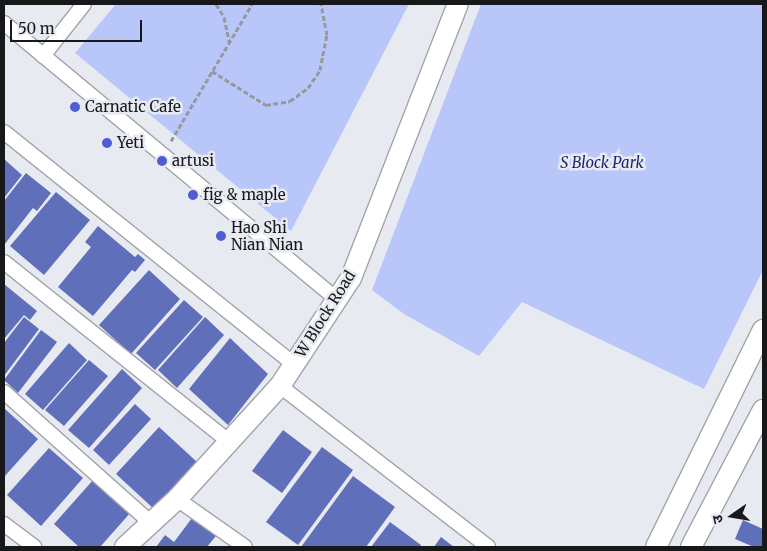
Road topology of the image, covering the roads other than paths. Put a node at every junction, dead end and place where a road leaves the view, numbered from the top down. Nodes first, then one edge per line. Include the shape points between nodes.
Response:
1 (84, 4) edge
2 (458, 4) edge
3 (4, 23) edge
4 (43, 56) junction
5 (4, 132) edge
6 (4, 262) edge
7 (337, 299) junction
8 (763, 330) edge
9 (294, 364) junction
10 (280, 386) junction
11 (4, 392) edge
12 (763, 410) edge
13 (228, 441) junction
14 (178, 499) junction
15 (151, 523) junction
16 (4, 524) edge
17 (34, 547) edge
18 (125, 547) edge
19 (245, 547) edge
20 (488, 547) edge
21 (656, 547) edge
22 (691, 547) edge

1 - 4 street
2 - 7 street, W Block Road via 351,278
3 - 4 street
4 - 7 street
5 - 9 street
6 - 13 street
7 - 9 street, W Block Road
8 - 21 street
9 - 10 street, W Block Road
10 - 13 street, W Block Road
10 - 20 street
11 - 15 street
12 - 22 street
13 - 14 street, W Block Road
14 - 15 street, W Block Road
14 - 19 street
15 - 18 street, W Block Road
16 - 17 street

